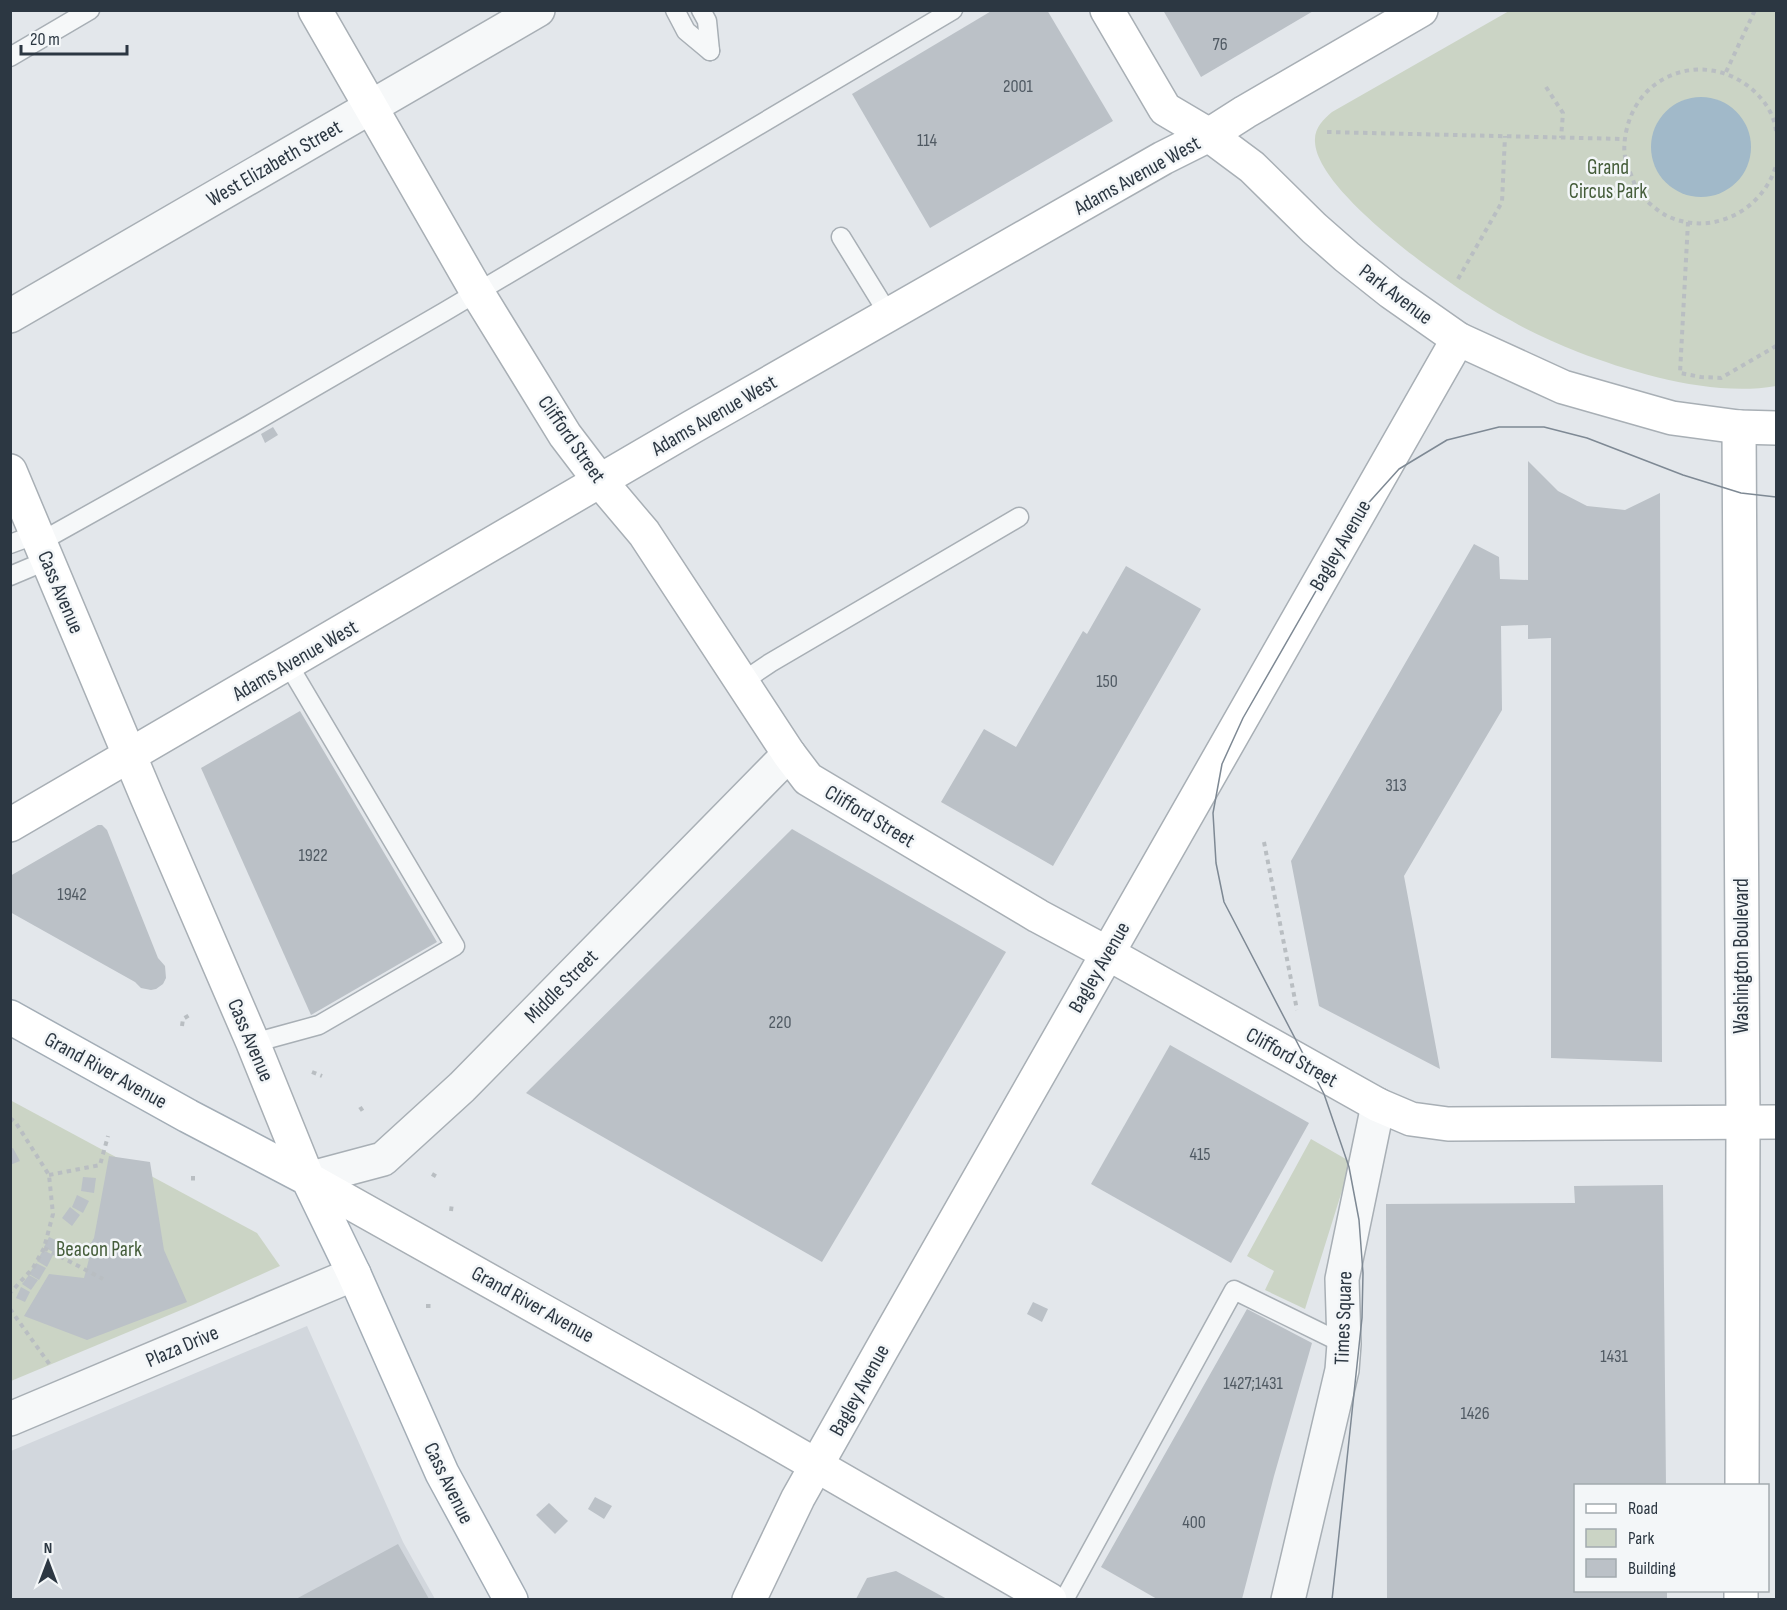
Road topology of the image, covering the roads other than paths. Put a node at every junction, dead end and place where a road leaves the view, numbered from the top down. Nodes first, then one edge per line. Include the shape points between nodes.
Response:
1 (90, 10) edge
2 (315, 10) edge
3 (538, 10) edge
4 (675, 10) edge
5 (701, 10) edge
6 (952, 10) edge
7 (1107, 10) edge
8 (1421, 10) edge
9 (10, 57) edge
10 (369, 107) junction
11 (1209, 135) junction
12 (841, 237) dead end
13 (477, 292) junction
14 (889, 315) junction
15 (10, 316) edge
16 (1458, 339) junction
17 (1739, 427) junction
18 (1776, 428) edge
19 (10, 471) edge
20 (600, 481) junction
21 (1019, 517) dead end
22 (34, 545) edge
23 (10, 576) edge
24 (288, 664) junction
25 (742, 682) junction
26 (789, 754) junction
27 (130, 756) junction
28 (10, 825) edge
29 (1107, 952) junction
30 (10, 1017) edge
31 (253, 1043) junction
32 (1378, 1106) junction
33 (1743, 1122) junction
34 (1776, 1122) edge
35 (308, 1179) junction
36 (354, 1274) junction
37 (1344, 1344) junction
38 (10, 1419) edge
39 (816, 1466) junction
40 (1742, 1484) edge
41 (511, 1599) edge
42 (749, 1599) edge
43 (1050, 1599) edge
44 (1064, 1599) edge
45 (1288, 1599) edge

1 - 9 lane
2 - 10 street, Clifford Street
3 - 10 street, West Elizabeth Street
4 - 5 lane via 686,32 710,51 707,21
6 - 13 lane
7 - 11 street, Park Avenue via 1165,109
8 - 11 street, Adams Avenue West
10 - 13 street, Clifford Street
10 - 15 street, West Elizabeth Street
11 - 14 street, Adams Avenue West
11 - 16 street, Park Avenue via 1252,167 1347,257
12 - 14 lane
13 - 20 street, Clifford Street via 565,435
13 - 22 lane
14 - 20 street, Adams Avenue West
16 - 17 street, Park Avenue via 1563,387 1672,418
16 - 29 street, Bagley Avenue
17 - 18 street, Park Avenue
17 - 33 street, Washington Boulevard
19 - 22 street, Cass Avenue
20 - 24 street, Adams Avenue West
20 - 25 street, Clifford Street via 644,533
21 - 25 lane
22 - 23 lane
22 - 27 street, Cass Avenue
24 - 27 street, Adams Avenue West
24 - 31 lane via 454,946 319,1025
25 - 26 street, Clifford Street
26 - 29 street, Clifford Street via 808,779 840,800
26 - 35 street, Middle Street via 462,1087 383,1159
27 - 28 street, Adams Avenue West
27 - 31 street, Cass Avenue
29 - 32 street, Clifford Street
29 - 39 street, Bagley Avenue
30 - 35 street, Grand River Avenue
31 - 35 street, Cass Avenue
32 - 33 street, Clifford Street via 1412,1119 1448,1124
32 - 37 street, Times Square via 1341,1279
33 - 34 street, Clifford Street
33 - 40 street, Washington Boulevard
35 - 36 street, Cass Avenue
35 - 39 street, Grand River Avenue
36 - 38 street, Plaza Drive
36 - 41 street, Cass Avenue via 442,1473
37 - 44 lane via 1234,1290
37 - 45 street, Times Square via 1342,1370
39 - 42 street, Bagley Avenue
39 - 43 street, Grand River Avenue

